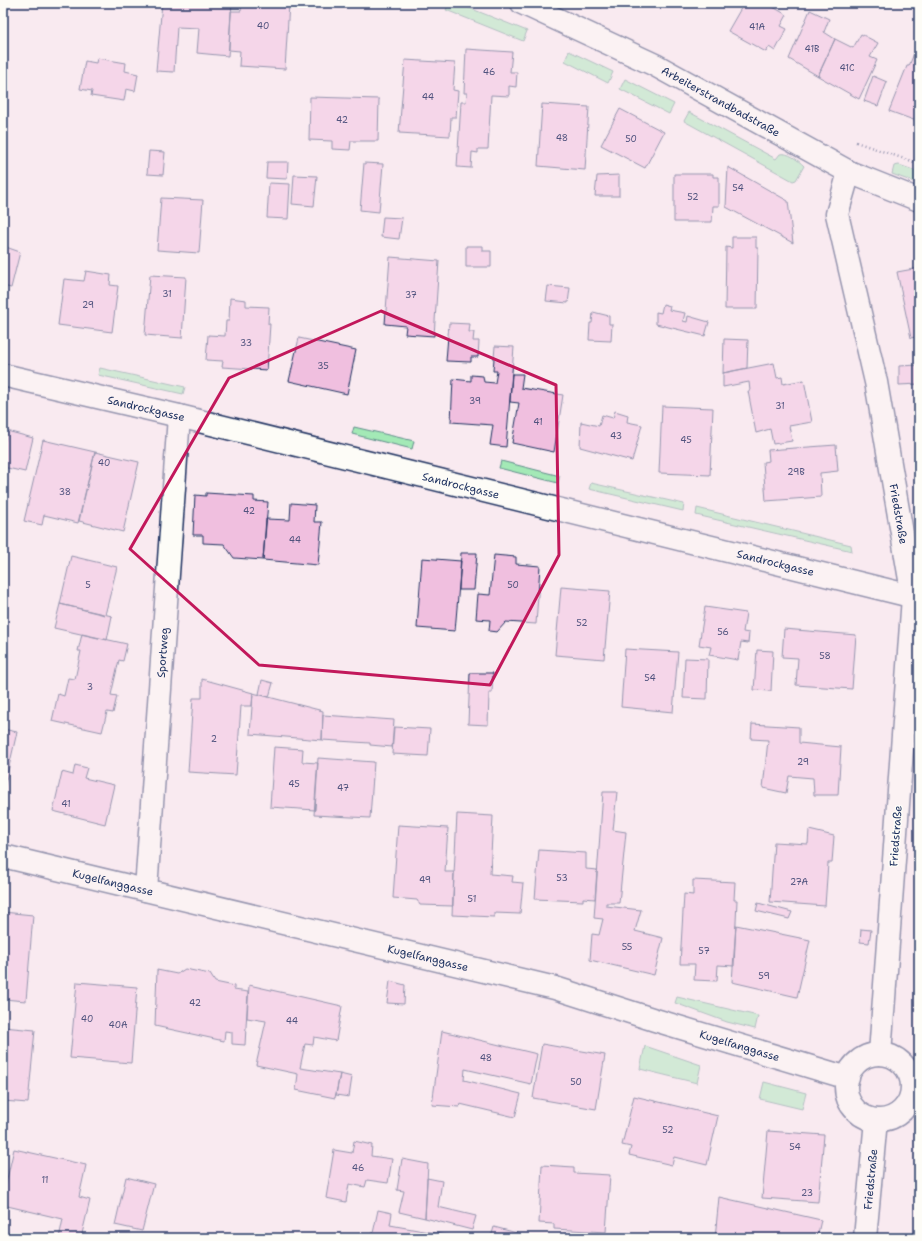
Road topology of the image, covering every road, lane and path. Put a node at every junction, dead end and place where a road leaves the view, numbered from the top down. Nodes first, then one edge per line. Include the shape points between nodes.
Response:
1 (522, 3) edge
2 (849, 172) junction
3 (919, 200) edge
4 (3, 375) edge
5 (179, 416) junction
6 (916, 597) edge
7 (3, 856) edge
8 (146, 890) junction
9 (880, 1054) junction
10 (848, 1078) junction
11 (915, 1099) edge
12 (876, 1120) junction
13 (865, 1238) edge

1 - 2 street, Arbeiterstrandbadstraße via 654,65
2 - 3 street, Arbeiterstrandbadstraße
2 - 6 street, Friedstraße via 837,214 876,382
4 - 5 street, Sandrockgasse
5 - 6 street, Sandrockgasse
5 - 8 street, Sportweg
6 - 9 street, Friedstraße
7 - 8 street, Kugelfanggasse
8 - 10 street, Kugelfanggasse via 555,988
9 - 10 street via 865,1058 852,1068
9 - 11 street via 900,1061 908,1070
10 - 12 street via 846,1091 851,1105 861,1115
11 - 12 street via 898,1115
12 - 13 street, Friedstraße

